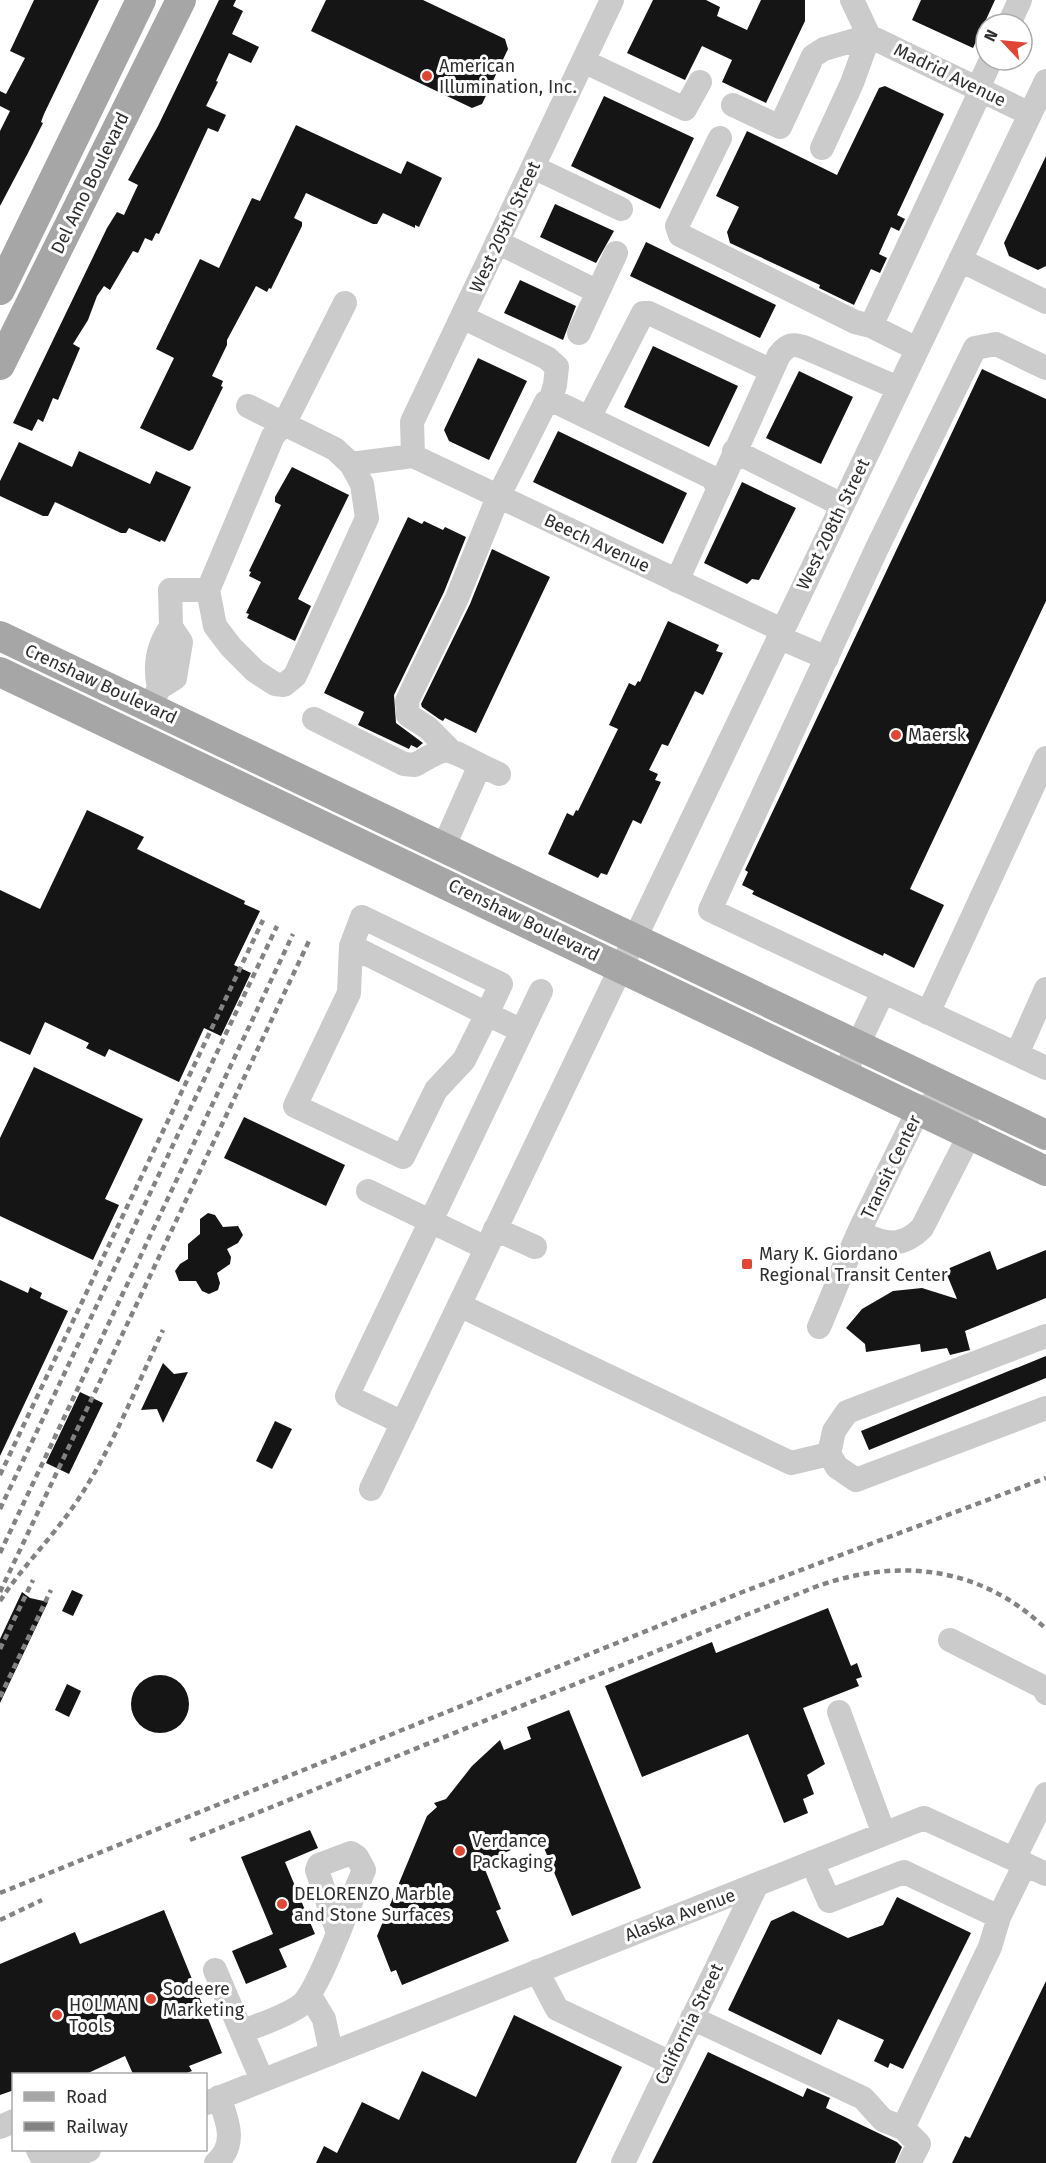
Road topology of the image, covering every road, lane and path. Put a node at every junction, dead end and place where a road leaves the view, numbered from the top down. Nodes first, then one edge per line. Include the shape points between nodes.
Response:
1 (141, 0) edge
2 (181, 0) edge
3 (612, 0) edge
4 (852, 0) edge
5 (869, 36) junction
6 (583, 61) junction
7 (986, 72) edge
8 (1046, 81) edge
9 (700, 82) dead end
10 (979, 89) junction
11 (733, 105) dead end
12 (1030, 114) junction
13 (720, 138) dead end
14 (822, 148) dead end
15 (533, 166) junction
16 (621, 209) dead end
17 (497, 242) junction
18 (616, 253) dead end
19 (960, 260) junction
20 (0, 290) edge
21 (598, 292) junction
22 (1046, 302) edge
23 (345, 303) dead end
24 (462, 316) junction
25 (872, 326) junction
26 (579, 333) dead end
27 (917, 349) junction
28 (0, 365) edge
29 (1046, 368) edge
30 (772, 371) junction
31 (898, 388) junction
32 (550, 402) junction
33 (248, 406) dead end
34 (589, 418) junction
35 (284, 424) junction
36 (734, 451) junction
37 (413, 456) junction
38 (351, 464) junction
39 (718, 489) junction
40 (498, 497) junction
41 (842, 505) junction
42 (677, 581) junction
43 (208, 590) junction
44 (780, 634) junction
45 (0, 636) edge
46 (827, 658) junction
47 (0, 672) edge
48 (154, 698) junction
49 (314, 719) dead end
50 (449, 749) junction
51 (1046, 758) edge
52 (444, 846) junction
53 (634, 936) junction
54 (351, 946) junction
55 (620, 966) junction
56 (1046, 989) edge
57 (541, 991) dead end
58 (883, 992) junction
59 (928, 1013) junction
60 (487, 1014) junction
61 (522, 1031) junction
62 (858, 1044) junction
63 (1017, 1054) junction
64 (1046, 1068) edge
65 (844, 1074) junction
66 (958, 1092) junction
67 (919, 1109) junction
68 (970, 1134) junction
69 (1046, 1135) edge
70 (1046, 1171) edge
71 (368, 1191) dead end
72 (430, 1222) junction
73 (862, 1225) junction
74 (491, 1238) junction
75 (882, 1243) junction
76 (535, 1247) dead end
77 (839, 1284) junction
78 (459, 1305) junction
79 (819, 1327) dead end
80 (1046, 1336) edge
81 (1046, 1408) edge
82 (403, 1423) junction
83 (829, 1454) junction
84 (371, 1489) dead end
85 (950, 1640) dead end
86 (1046, 1693) edge
87 (839, 1712) dead end
88 (1046, 1794) edge
89 (884, 1834) junction
90 (812, 1862) junction
91 (1028, 1866) edge
92 (756, 1886) junction
93 (999, 1917) junction
94 (338, 1933) dead end
95 (215, 1970) dead end
96 (537, 1971) junction
97 (310, 1996) junction
98 (692, 2018) junction
99 (242, 2032) junction
100 (321, 2056) junction
101 (671, 2063) junction
102 (262, 2080) junction
103 (212, 2100) edge
104 (903, 2128) junction
105 (86, 2151) edge
106 (56, 2163) edge
107 (216, 2163) edge
108 (622, 2163) edge
109 (909, 2163) edge

1 - 20 main road, Del Amo Boulevard
2 - 28 main road, Del Amo Boulevard
3 - 6 street, West 205th Street
4 - 5 street
5 - 10 street, Madrid Avenue
5 - 11 street via 813,56 780,127
5 - 14 street
6 - 9 street via 685,109
6 - 15 street, West 205th Street
7 - 10 street
8 - 12 street, West 208th Street
10 - 12 street, Madrid Avenue
10 - 25 street
12 - 19 street, West 208th Street
13 - 25 street via 676,226 680,235 855,322
15 - 16 street
15 - 17 street, West 205th Street
17 - 21 street
17 - 24 street, West 205th Street
18 - 21 street
19 - 22 street
19 - 27 street, West 208th Street
21 - 26 street
23 - 35 street
24 - 32 street via 552,363 556,367
24 - 37 street, West 205th Street via 412,422
25 - 27 street
27 - 31 street, West 208th Street
29 - 46 street via 996,344 975,348
30 - 31 street via 786,346 795,344
30 - 34 street via 643,313
30 - 36 street
31 - 41 street, West 208th Street
32 - 34 street
32 - 40 street via 540,410
33 - 35 street
34 - 39 street via 713,478
35 - 38 street via 335,449
35 - 43 street via 273,436
36 - 39 street
36 - 41 street
37 - 38 street
37 - 40 street, Beech Avenue
38 - 43 street via 362,484 368,518 295,676 284,685 275,684 255,671 215,626
39 - 42 street
40 - 42 street, Beech Avenue
40 - 50 street via 457,598 407,701 408,715
41 - 44 street, West 208th Street
42 - 44 street, Beech Avenue
43 - 48 street via 170,590 171,627 181,642 175,678
44 - 46 street, Beech Avenue
44 - 53 street, West 208th Street
45 - 48 main road, Crenshaw Boulevard
46 - 58 street via 711,910
47 - 55 main road, Crenshaw Boulevard
48 - 52 main road, Crenshaw Boulevard
49 - 50 street via 404,764 415,765 437,750
50 - 52 street via 489,769
51 - 59 street
52 - 53 main road, Crenshaw Boulevard
53 - 55 street, West 208th Street
53 - 62 main road, Crenshaw Boulevard
54 - 60 street
54 - 60 street via 362,917 501,984
54 - 60 street via 350,993 295,1106 403,1157 436,1090 464,1060
55 - 65 main road, Crenshaw Boulevard
55 - 74 street, West 208th Street
56 - 63 street
57 - 61 street
58 - 59 street
58 - 62 street
59 - 63 street
60 - 61 street
61 - 72 street
62 - 65 street
62 - 66 main road, Crenshaw Boulevard
63 - 64 street
65 - 67 main road, Crenshaw Boulevard
66 - 67 street, Transit Center
66 - 68 street
66 - 69 main road, Crenshaw Boulevard
67 - 68 main road, Crenshaw Boulevard
67 - 73 street, Transit Center
68 - 70 main road, Crenshaw Boulevard
68 - 75 street, Transit Center via 922,1228 898,1244
71 - 72 street
72 - 74 street
72 - 82 street via 347,1396
73 - 75 street, Transit Center via 866,1235
73 - 77 street via 840,1270
74 - 76 street
74 - 78 street, West 208th Street
75 - 77 street
77 - 79 street
78 - 82 street, West 208th Street
78 - 83 street via 791,1463
80 - 83 street via 847,1412 834,1431
81 - 83 street via 856,1480 837,1467
82 - 84 street, West 208th Street
85 - 86 street via 1043,1687
87 - 89 street
88 - 91 street
89 - 90 street, Alaska Avenue
89 - 91 street, Alaska Avenue via 924,1818
90 - 92 street, Alaska Avenue
90 - 93 street via 828,1901 904,1872
91 - 93 street
92 - 96 street, Alaska Avenue
92 - 98 street, California Street
93 - 104 street via 990,1947
94 - 97 street
95 - 99 street
96 - 100 street, Alaska Avenue
96 - 101 street via 557,2008
97 - 99 street via 301,2005
97 - 100 street via 324,2019
98 - 101 street, California Street
98 - 104 street via 863,2098 884,2120
99 - 102 street
100 - 102 street, Alaska Avenue
101 - 108 street, California Street
102 - 103 street, Alaska Avenue
103 - 107 street via 231,2129 229,2141
104 - 109 street via 918,2144
105 - 106 street

